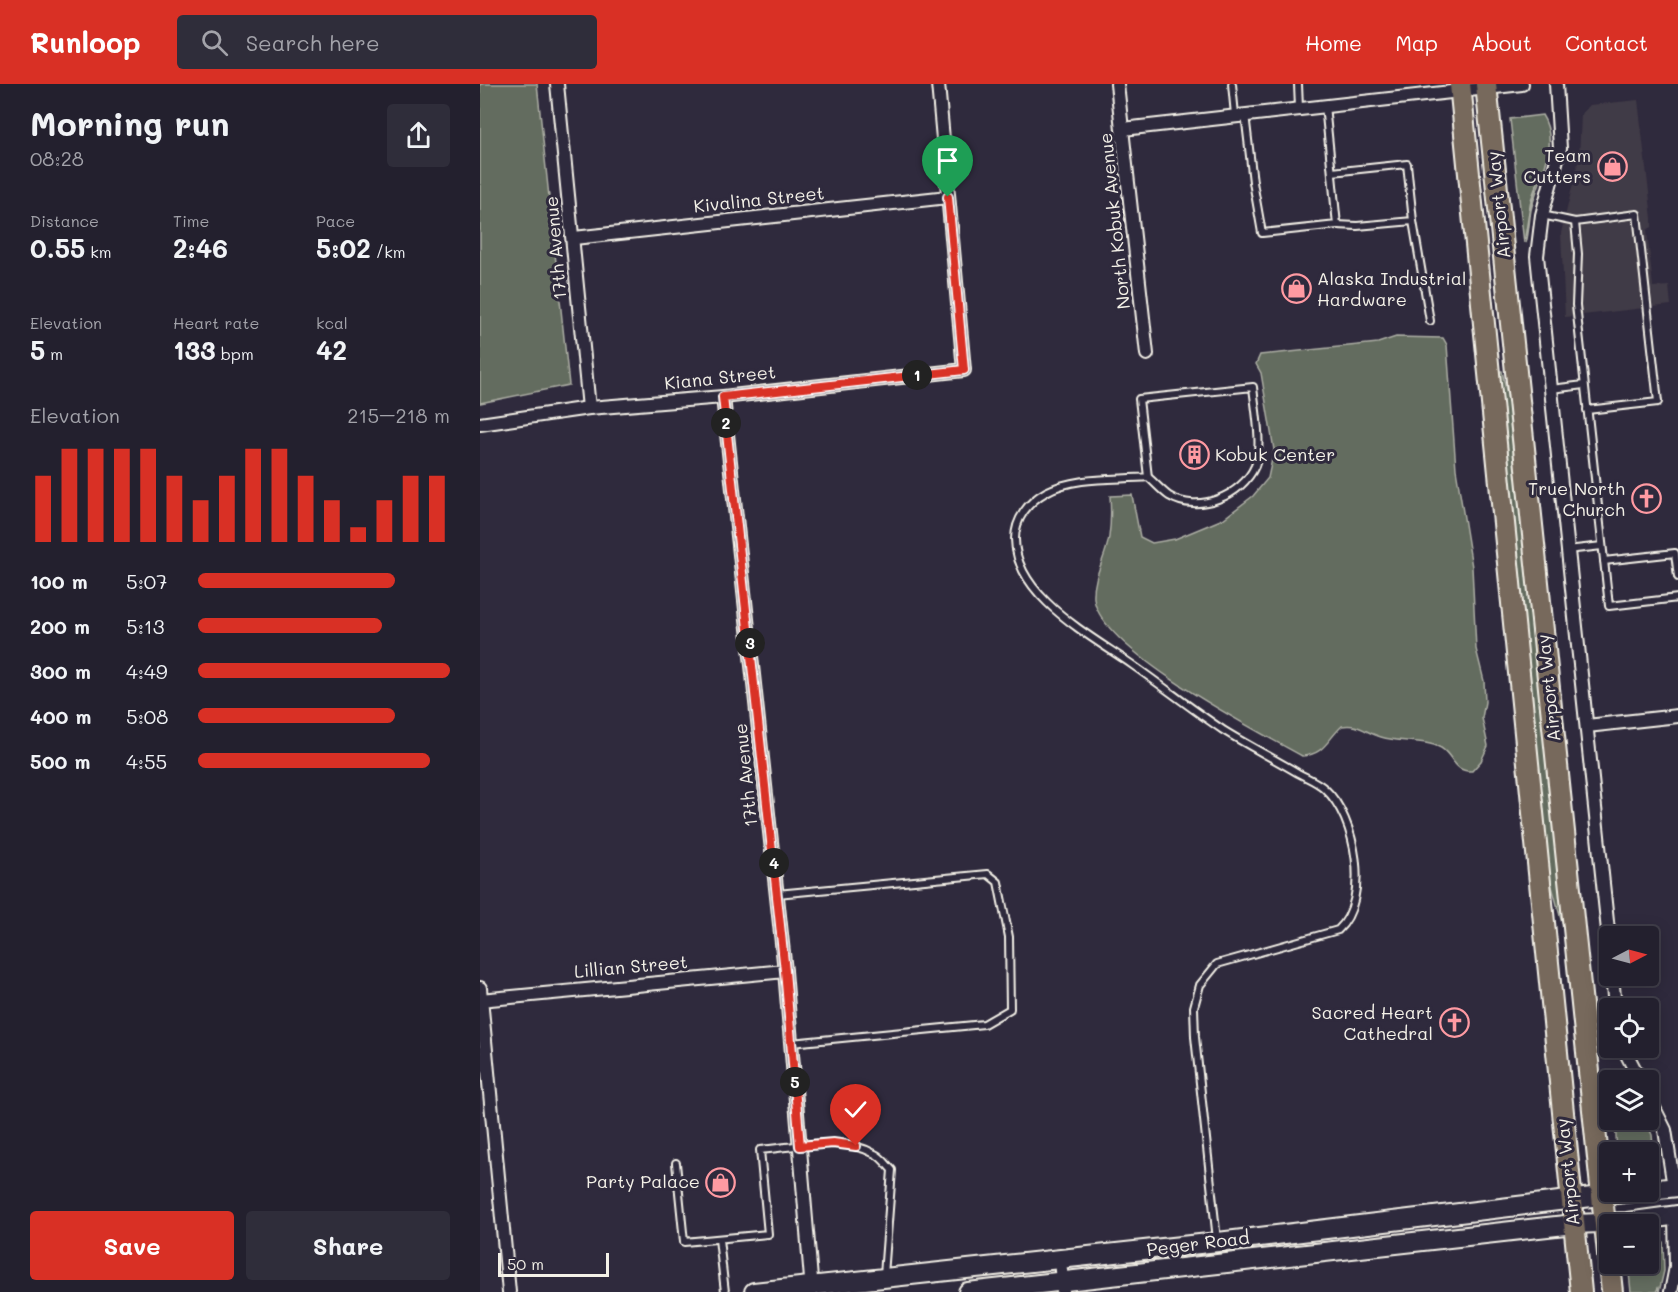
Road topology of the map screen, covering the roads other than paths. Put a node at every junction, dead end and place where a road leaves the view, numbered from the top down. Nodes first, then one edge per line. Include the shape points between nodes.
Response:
1 (557, 84) edge
2 (938, 84) edge
3 (1117, 84) edge
4 (1232, 84) edge
5 (1298, 84) edge
6 (1386, 84) edge
7 (1522, 84) edge
8 (1556, 84) edge
9 (1487, 86) edge
10 (1460, 87) edge
11 (1388, 97) junction
12 (1325, 105) junction
13 (1299, 108) junction
14 (1240, 114) junction
15 (1123, 129) junction
16 (1332, 172) junction
17 (948, 197) junction
18 (1542, 215) junction
19 (1413, 221) junction
20 (1575, 222) junction
21 (1337, 225) junction
22 (574, 238) junction
23 (1430, 321) dead end
24 (1147, 354) dead end
25 (1584, 385) junction
26 (1551, 389) junction
27 (723, 397) junction
28 (589, 408) junction
29 (1587, 410) junction
30 (480, 424) edge
31 (1148, 477) junction
32 (1602, 546) junction
33 (1567, 550) junction
34 (1604, 561) junction
35 (1678, 577) edge
36 (1678, 597) edge
37 (1678, 716) edge
38 (1587, 726) junction
39 (777, 894) junction
40 (1608, 926) edge
41 (785, 971) junction
42 (480, 996) edge
43 (791, 1043) junction
44 (1659, 1119) edge
45 (800, 1146) junction
46 (676, 1163) dead end
47 (1599, 1175) edge
48 (1676, 1187) edge
49 (1659, 1189) edge
50 (1599, 1194) edge
51 (1571, 1198) junction
52 (1677, 1215) edge
53 (1659, 1217) edge
54 (1599, 1223) edge
55 (1574, 1224) junction
56 (719, 1239) junction
57 (1218, 1242) junction
58 (1059, 1260) junction
59 (1610, 1274) edge
60 (884, 1278) junction
61 (1062, 1287) edge
62 (812, 1289) edge
63 (509, 1292) edge
64 (725, 1292) edge
65 (754, 1292) edge
66 (968, 1292) edge
67 (1581, 1292) edge
68 (1612, 1292) edge
69 (1671, 1292) edge

1 - 22 street, 17th Avenue
2 - 17 street
3 - 15 street, North Kobuk Avenue
4 - 14 lane
5 - 13 lane
6 - 11 street
7 - 9 street
8 - 18 street via 1560,148
9 - 10 street
9 - 47 main road, Airport Way
10 - 11 street
10 - 51 main road, Airport Way
11 - 12 street
12 - 13 street
12 - 16 lane
13 - 14 street
14 - 15 street
14 - 21 lane via 1262,233
15 - 24 street, North Kobuk Avenue
16 - 19 lane via 1407,164
16 - 21 lane
17 - 22 street, Kivalina Street
17 - 27 street, Kiana Street via 964,370
18 - 20 lane
18 - 26 street via 1538,256
19 - 21 lane
19 - 23 lane
20 - 25 lane via 1576,306
20 - 29 lane via 1637,214 1658,402
22 - 28 street, 17th Avenue
25 - 26 lane
25 - 29 lane
26 - 33 street
27 - 28 street, Kiana Street
27 - 39 street, 17th Avenue
28 - 30 street, Kiana Street
29 - 32 lane
31 - 31 lane via 1139,399 1252,387 1258,432 1256,465 1239,488 1202,505 1170,497
31 - 57 lane via 1074,483 1046,492 1027,506 1015,528 1015,550 1024,575 1047,604 1224,730 1325,788 1345,812 1353,840 1356,898 1348,921 1338,930 1217,964 1200,985 1194,1007 1195,1037
32 - 33 lane
32 - 34 lane
33 - 38 street
34 - 35 lane via 1676,553
34 - 36 lane via 1609,606
37 - 38 street
38 - 40 street
39 - 41 street, 17th Avenue
39 - 43 lane via 988,874 998,882 1009,937 1010,1009 984,1024
41 - 42 street, Lillian Street
41 - 43 street, 17th Avenue
42 - 63 street
43 - 45 street, 17th Avenue
44 - 48 street
45 - 56 lane via 760,1150 768,1234
45 - 60 lane via 856,1146 877,1154 892,1170
45 - 62 street, 17th Avenue
46 - 56 lane via 684,1242
48 - 49 main road
50 - 51 main road, Peger Road
51 - 55 main road, Airport Way
51 - 57 main road, Peger Road
52 - 53 main road, Peger Road
52 - 69 street via 1676,1267
54 - 55 main road, Peger Road
55 - 61 main road, Peger Road
55 - 67 main road, Airport Way
56 - 64 lane
57 - 58 main road, Peger Road
58 - 60 main road, Peger Road
58 - 61 street
59 - 68 main road, Airport Way
60 - 62 main road, Peger Road
61 - 66 main road, Peger Road
62 - 65 main road, Peger Road

